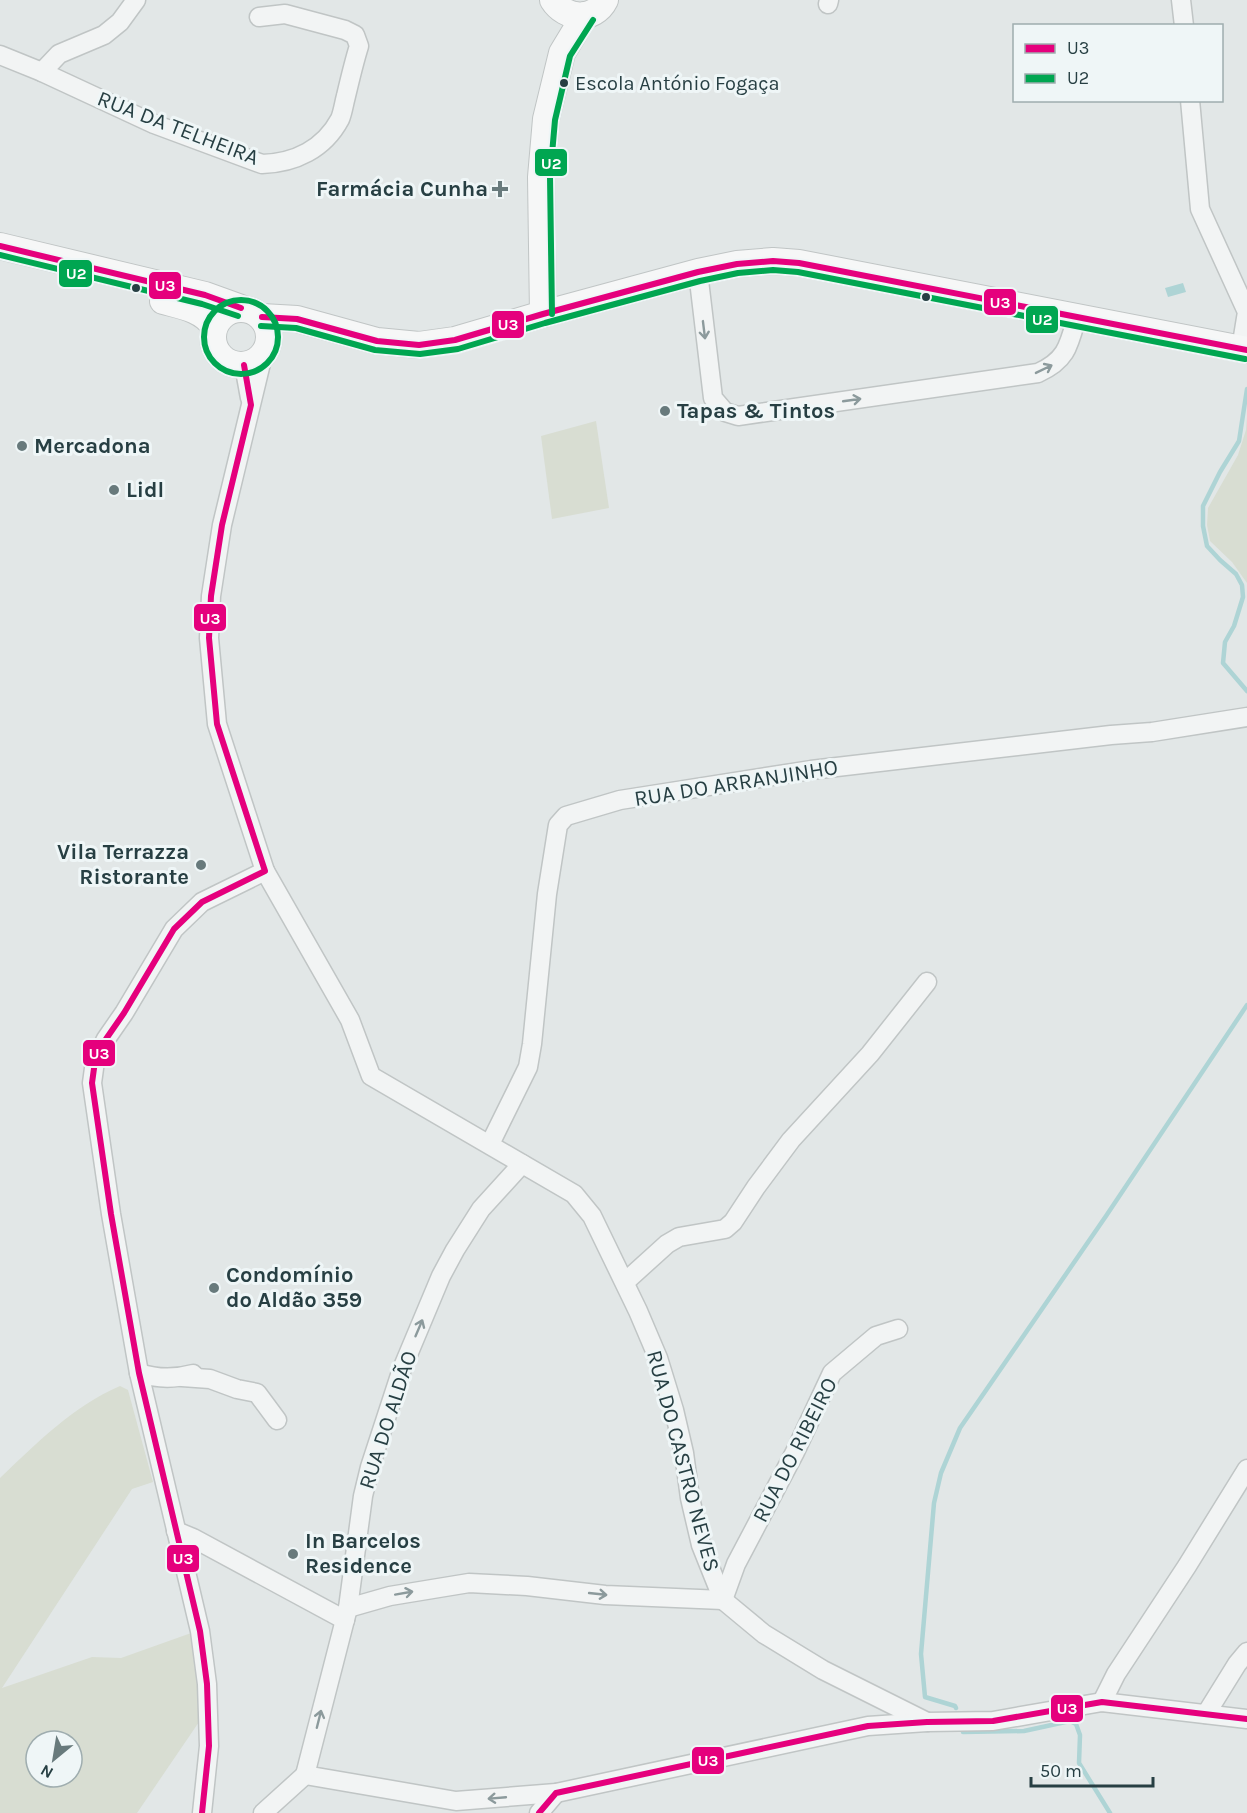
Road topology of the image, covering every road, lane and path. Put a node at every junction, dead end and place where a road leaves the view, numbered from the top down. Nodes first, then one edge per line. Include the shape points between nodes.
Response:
1 (136, 0) edge
2 (1181, 0) edge
3 (568, 5) edge
4 (258, 17) dead end
5 (1184, 24) edge
6 (0, 55) edge
7 (42, 72) junction
8 (1190, 102) edge
9 (0, 246) edge
10 (0, 259) edge
11 (698, 272) junction
12 (251, 313) junction
13 (543, 314) junction
14 (1077, 316) junction
15 (316, 324) junction
16 (214, 326) junction
17 (1244, 349) edge
18 (258, 356) junction
19 (1247, 717) edge
20 (265, 871) junction
21 (927, 982) dead end
22 (490, 1144) junction
23 (522, 1164) junction
24 (625, 1282) junction
25 (898, 1329) dead end
26 (204, 1372) dead end
27 (139, 1373) junction
28 (182, 1377) junction
29 (277, 1420) dead end
30 (1247, 1469) edge
31 (176, 1531) junction
32 (723, 1600) junction
33 (346, 1614) junction
34 (1247, 1652) edge
35 (1102, 1702) junction
36 (1206, 1714) junction
37 (1247, 1719) edge
38 (927, 1722) junction
39 (305, 1775) junction
40 (556, 1793) junction
41 (202, 1813) edge
42 (263, 1813) edge
43 (539, 1813) edge

1 - 7 street via 120,22 104,35 59,54
2 - 5 street
3 - 13 main road via 565,46 546,119 541,177
4 - 7 street, RUA DA TELHEIRA via 285,14 345,30 354,35 359,45 340,117 328,137 313,150 275,164 262,164 154,124
6 - 7 street, RUA DA TELHEIRA
8 - 17 street via 1200,209 1247,312
9 - 12 main road via 205,295
10 - 16 main road via 192,308
11 - 13 main road
11 - 14 main road via 737,264 799,263
11 -> 14 street via 713,398 725,412 738,416 1038,373 1062,358
12 - 15 main road
12 - 16 main road via 225,313
12 - 18 main road via 269,332 270,340
13 - 15 main road via 455,340 419,345 377,341
14 - 17 main road
15 - 18 main road via 288,332
16 - 18 main road via 213,342 229,362
18 - 20 street, RUA DO CASTRO NEVES via 251,405 222,525 209,638 218,724
19 - 22 street, RUA DO ARRANJINHO via 1152,732 811,770 620,800 566,816 558,825 546,894 528,1067
20 - 22 street, RUA DO CASTRO NEVES via 350,1020 371,1076
20 - 27 street via 202,902 174,929 95,1061 92,1083
21 - 24 street via 870,1054 791,1140 733,1222 725,1229 680,1237 667,1244
22 - 23 street, RUA DO CASTRO NEVES
23 - 24 street, RUA DO CASTRO NEVES via 574,1194 592,1216
33 -> 23 street, RUA DO ALDÃO via 369,1467 402,1369 455,1250 481,1209
24 - 32 street, RUA DO CASTRO NEVES via 658,1358 684,1453 701,1545
25 - 32 street, RUA DO RIBEIRO via 876,1336 832,1373 736,1564
26 - 28 street
27 - 28 street via 155,1378
27 - 31 street
28 - 29 street via 210,1379 257,1393
30 - 35 street
31 - 33 street
31 - 41 street via 200,1631 207,1684 209,1746
33 -> 32 street via 390,1596 469,1583 616,1596
32 - 38 street via 764,1634 813,1664
39 -> 33 street, RUA DO ALDÃO
34 - 36 street
35 - 36 street
35 - 38 street via 993,1720
36 - 37 street
38 - 40 street via 868,1726
40 -> 39 street via 456,1801
39 - 42 street
40 - 43 street

